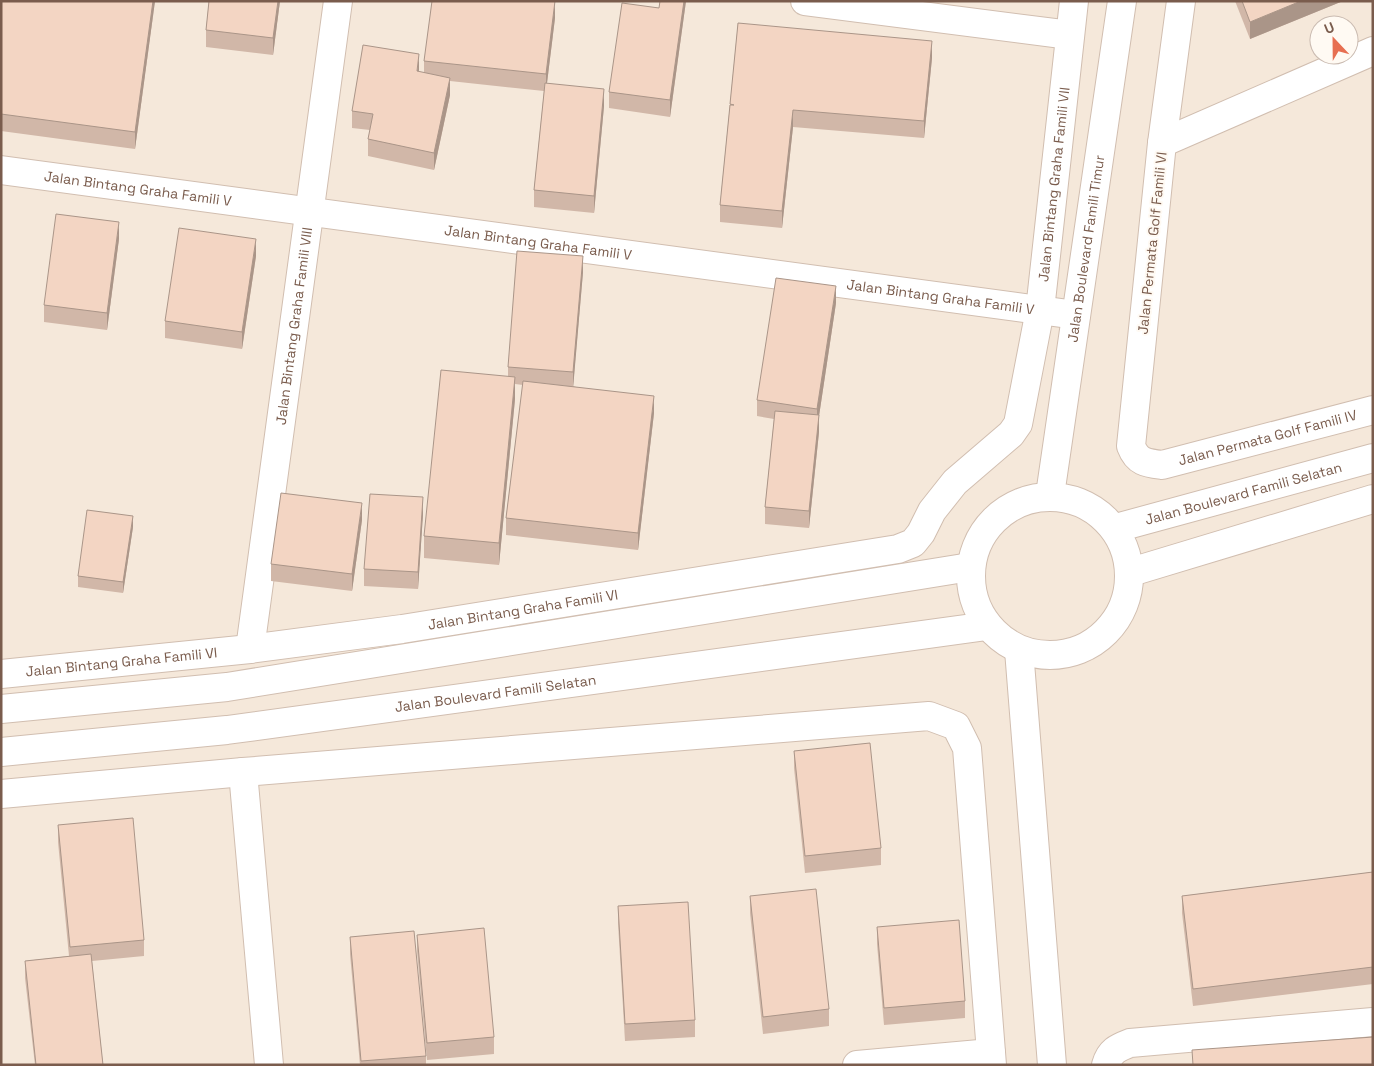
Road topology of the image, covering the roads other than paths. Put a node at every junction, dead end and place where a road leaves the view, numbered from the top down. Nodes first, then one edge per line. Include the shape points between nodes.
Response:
1 (338, 1) edge
2 (805, 1) edge
3 (1074, 1) edge
4 (1122, 1) edge
5 (1181, 1) edge
6 (1070, 35) junction
7 (1373, 51) edge
8 (1162, 143) junction
9 (1, 170) edge
10 (310, 211) junction
11 (1040, 310) junction
12 (1076, 315) junction
13 (1373, 410) edge
14 (997, 447) joint
15 (1373, 458) edge
16 (1162, 464) joint
17 (1050, 495) junction
18 (1373, 499) edge
19 (1116, 528) junction
20 (970, 567) junction
21 (1131, 572) junction
22 (986, 626) junction
23 (250, 649) junction
24 (1019, 650) junction
25 (1, 674) edge
26 (1, 709) edge
27 (1, 752) edge
28 (243, 772) junction
29 (1, 794) edge
30 (1373, 1022) edge
31 (992, 1059) edge
32 (269, 1065) edge
33 (857, 1065) edge
34 (1052, 1065) edge
35 (1106, 1065) edge

1 - 10 street, Jalan Bintang Graha Famili VIII
2 - 6 street
3 - 6 street, Jalan Bintang Graha Famili VII
4 - 12 street, Jalan Boulevard Famili Timur
5 - 8 street, Jalan Permata Golf Famili VI
6 - 11 street, Jalan Bintang Graha Famili VII
7 - 8 street
8 - 16 street, Jalan Permata Golf Famili VI via 1131,446 1140,460
9 - 10 street, Jalan Bintang Graha Famili V
10 - 11 street, Jalan Bintang Graha Famili V
10 - 23 street, Jalan Bintang Graha Famili VIII
11 - 12 street, Jalan Bintang Graha Famili V
11 - 14 street, Jalan Bintang Graha Famili VII via 1018,424
12 - 17 street, Jalan Boulevard Famili Timur
13 - 16 street, Jalan Permata Golf Famili IV
14 - 23 street, Jalan Bintang Graha Famili VI via 955,482 913,543 898,549 402,629
15 - 19 street, Jalan Boulevard Famili Selatan
17 - 19 street via 1087,504
17 - 20 street via 1022,501 997,516 979,540
18 - 21 street
19 - 21 street via 1127,549
20 - 22 street via 976,608
20 - 26 street via 227,687
21 - 24 street via 1123,612 1096,642 1058,656
22 - 24 street
22 - 27 street, Jalan Boulevard Famili Selatan via 227,730
23 - 25 street, Jalan Bintang Graha Famili VI
24 - 34 street
28 - 29 street
28 - 31 street via 930,716 956,726 967,748
28 - 32 street
30 - 35 street via 1130,1043 1115,1049
31 - 33 street

